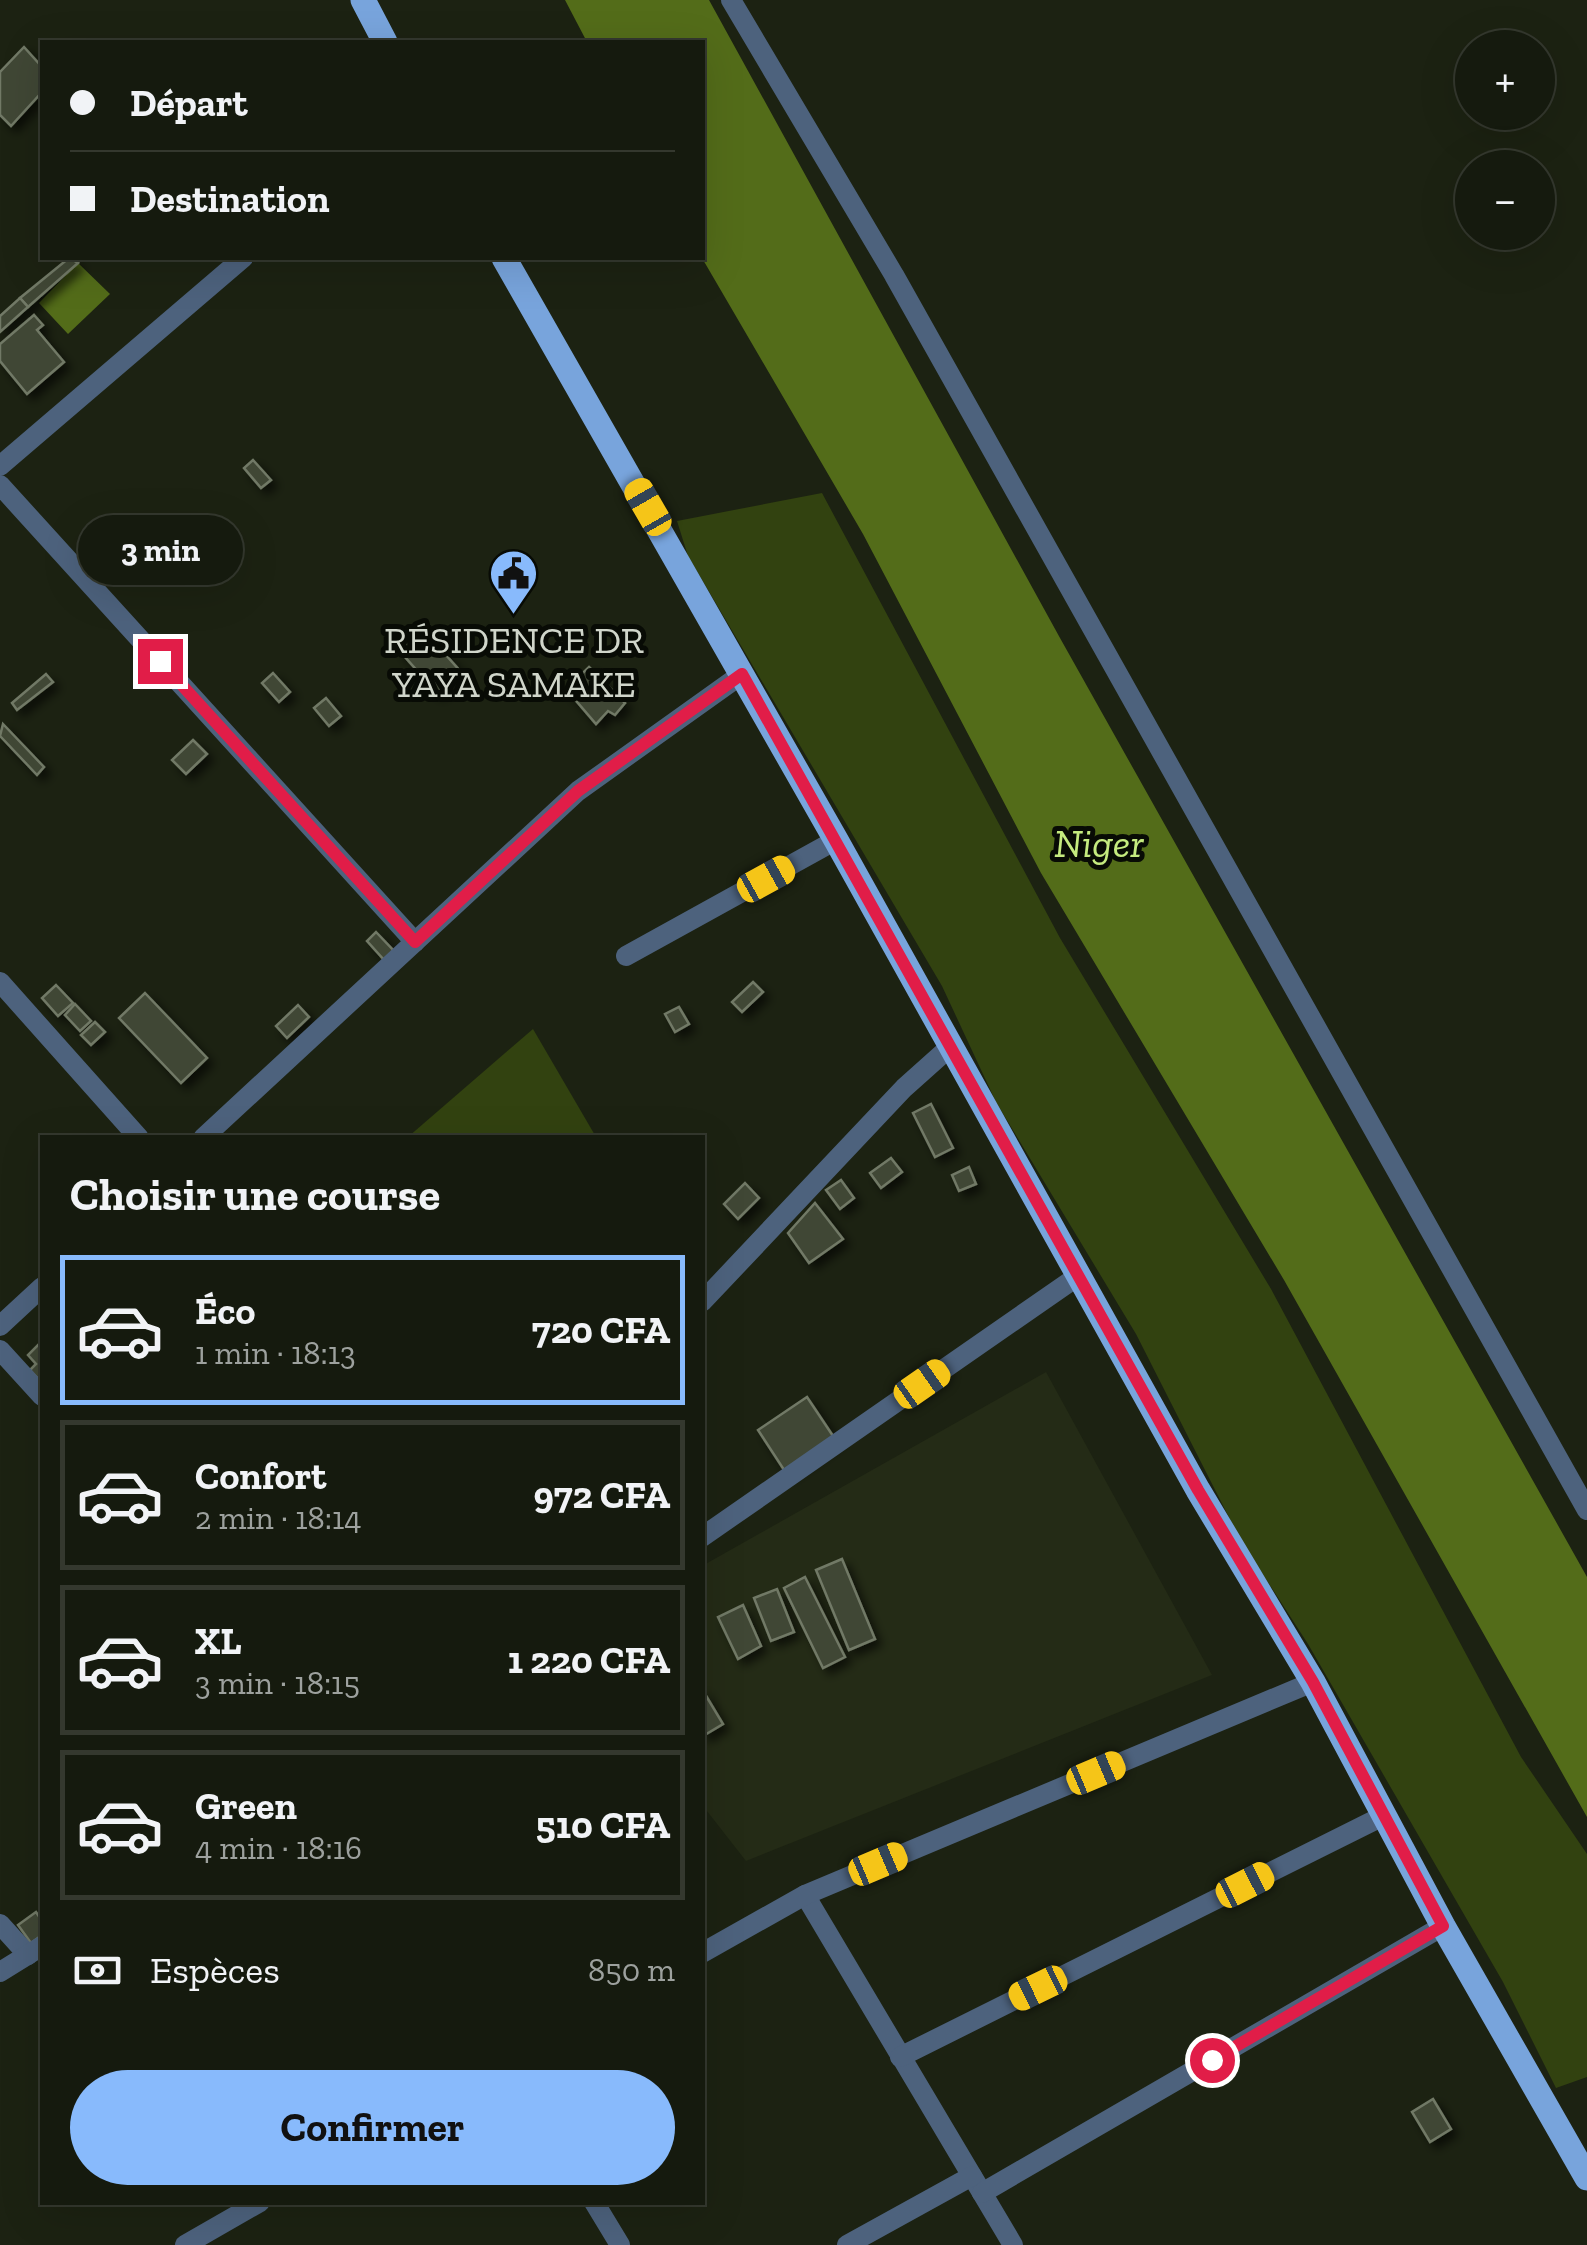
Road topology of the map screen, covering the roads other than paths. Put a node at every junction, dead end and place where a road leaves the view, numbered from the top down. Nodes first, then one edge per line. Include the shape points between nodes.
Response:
1 (363, 0) edge
2 (731, 0) edge
3 (384, 40) edge
4 (242, 260) edge
5 (505, 260) edge
6 (0, 466) edge
7 (0, 484) edge
8 (742, 674) junction
9 (836, 840) junction
10 (415, 942) junction
11 (626, 956) dead end
12 (0, 982) edge
13 (951, 1046) junction
14 (136, 1135) edge
15 (206, 1135) edge
16 (1078, 1276) junction
17 (40, 1289) edge
18 (705, 1299) edge
19 (0, 1326) edge
20 (0, 1350) edge
21 (40, 1394) edge
22 (1587, 1510) edge
23 (705, 1535) edge
24 (1313, 1682) junction
25 (1382, 1816) junction
26 (805, 1894) junction
27 (0, 1924) edge
28 (1443, 1926) junction
29 (36, 1950) edge
30 (705, 1950) edge
31 (0, 1972) edge
32 (900, 2057) junction
33 (1587, 2178) edge
34 (977, 2184) junction
35 (255, 2205) edge
36 (596, 2205) edge
37 (185, 2245) edge
38 (620, 2245) edge
39 (846, 2245) edge
40 (1012, 2245) edge

1 - 3 main road
2 - 22 street via 894,276
4 - 6 street
5 - 8 main road
7 - 10 street
8 - 9 main road
8 - 10 street via 578,791
9 - 11 street
9 - 13 main road
10 - 15 street
12 - 14 street
13 - 16 main road
13 - 18 street
16 - 23 street
16 - 24 main road
17 - 19 street
20 - 21 street
24 - 25 main road
24 - 26 street
25 - 28 main road
25 - 32 street
26 - 30 street
26 - 32 street
27 - 29 street
28 - 33 main road
28 - 34 street
29 - 31 street
32 - 34 street
34 - 39 street
34 - 40 street
35 - 37 street
36 - 38 street

